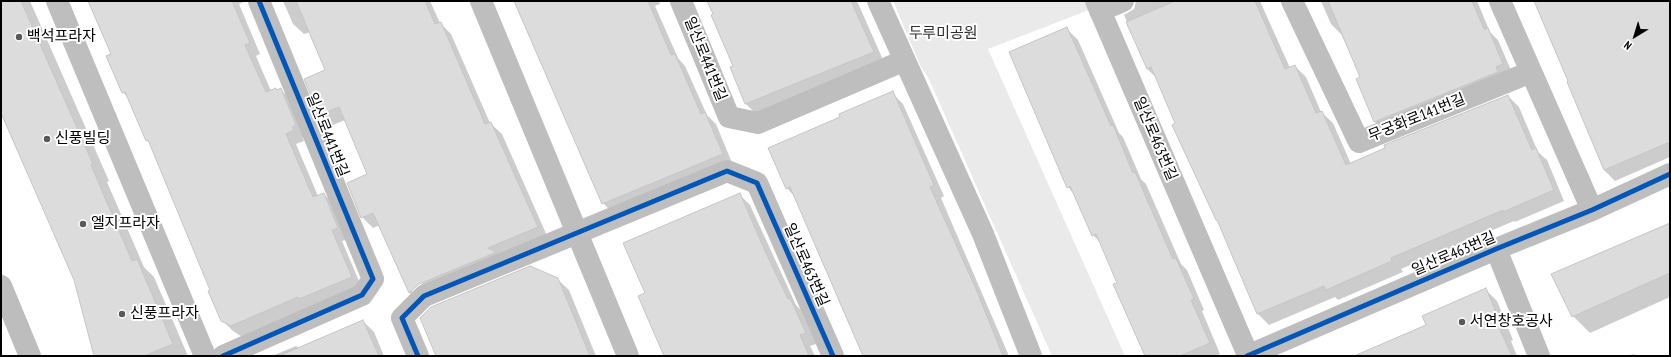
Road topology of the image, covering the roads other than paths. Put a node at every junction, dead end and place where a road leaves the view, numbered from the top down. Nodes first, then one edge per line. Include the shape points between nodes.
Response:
1 (57, 1) edge
2 (259, 1) edge
3 (481, 1) edge
4 (681, 1) edge
5 (878, 1) edge
6 (1123, 1) edge
7 (1292, 1) edge
8 (1500, 1) edge
9 (1098, 6) edge
10 (903, 61) junction
11 (1531, 72) junction
12 (1670, 174) edge
13 (1592, 210) junction
14 (577, 233) junction
15 (1496, 249) junction
16 (1, 286) edge
17 (30, 356) edge
18 (205, 356) edge
19 (223, 356) edge
20 (418, 356) edge
21 (628, 356) edge
22 (833, 356) edge
23 (1031, 356) edge
24 (1247, 356) edge
25 (1539, 356) edge

1 - 18 street
2 - 19 street, 일산로441번길 via 373,278 362,296
3 - 14 street
4 - 10 street, 일산로441번길 via 729,117 758,123
5 - 10 street
6 - 9 street
7 - 11 street, 무궁화로141번길 via 1359,142
8 - 11 street
9 - 24 street, 일산로463번길
10 - 23 street via 983,234
11 - 13 street
12 - 13 street, 일산로463번길
13 - 15 street, 일산로463번길
14 - 20 street via 424,296 402,318
14 - 21 street
14 - 22 street, 일산로463번길 via 728,171 757,183
15 - 24 street, 일산로463번길
15 - 25 street, 일산로463번길
16 - 17 main road

